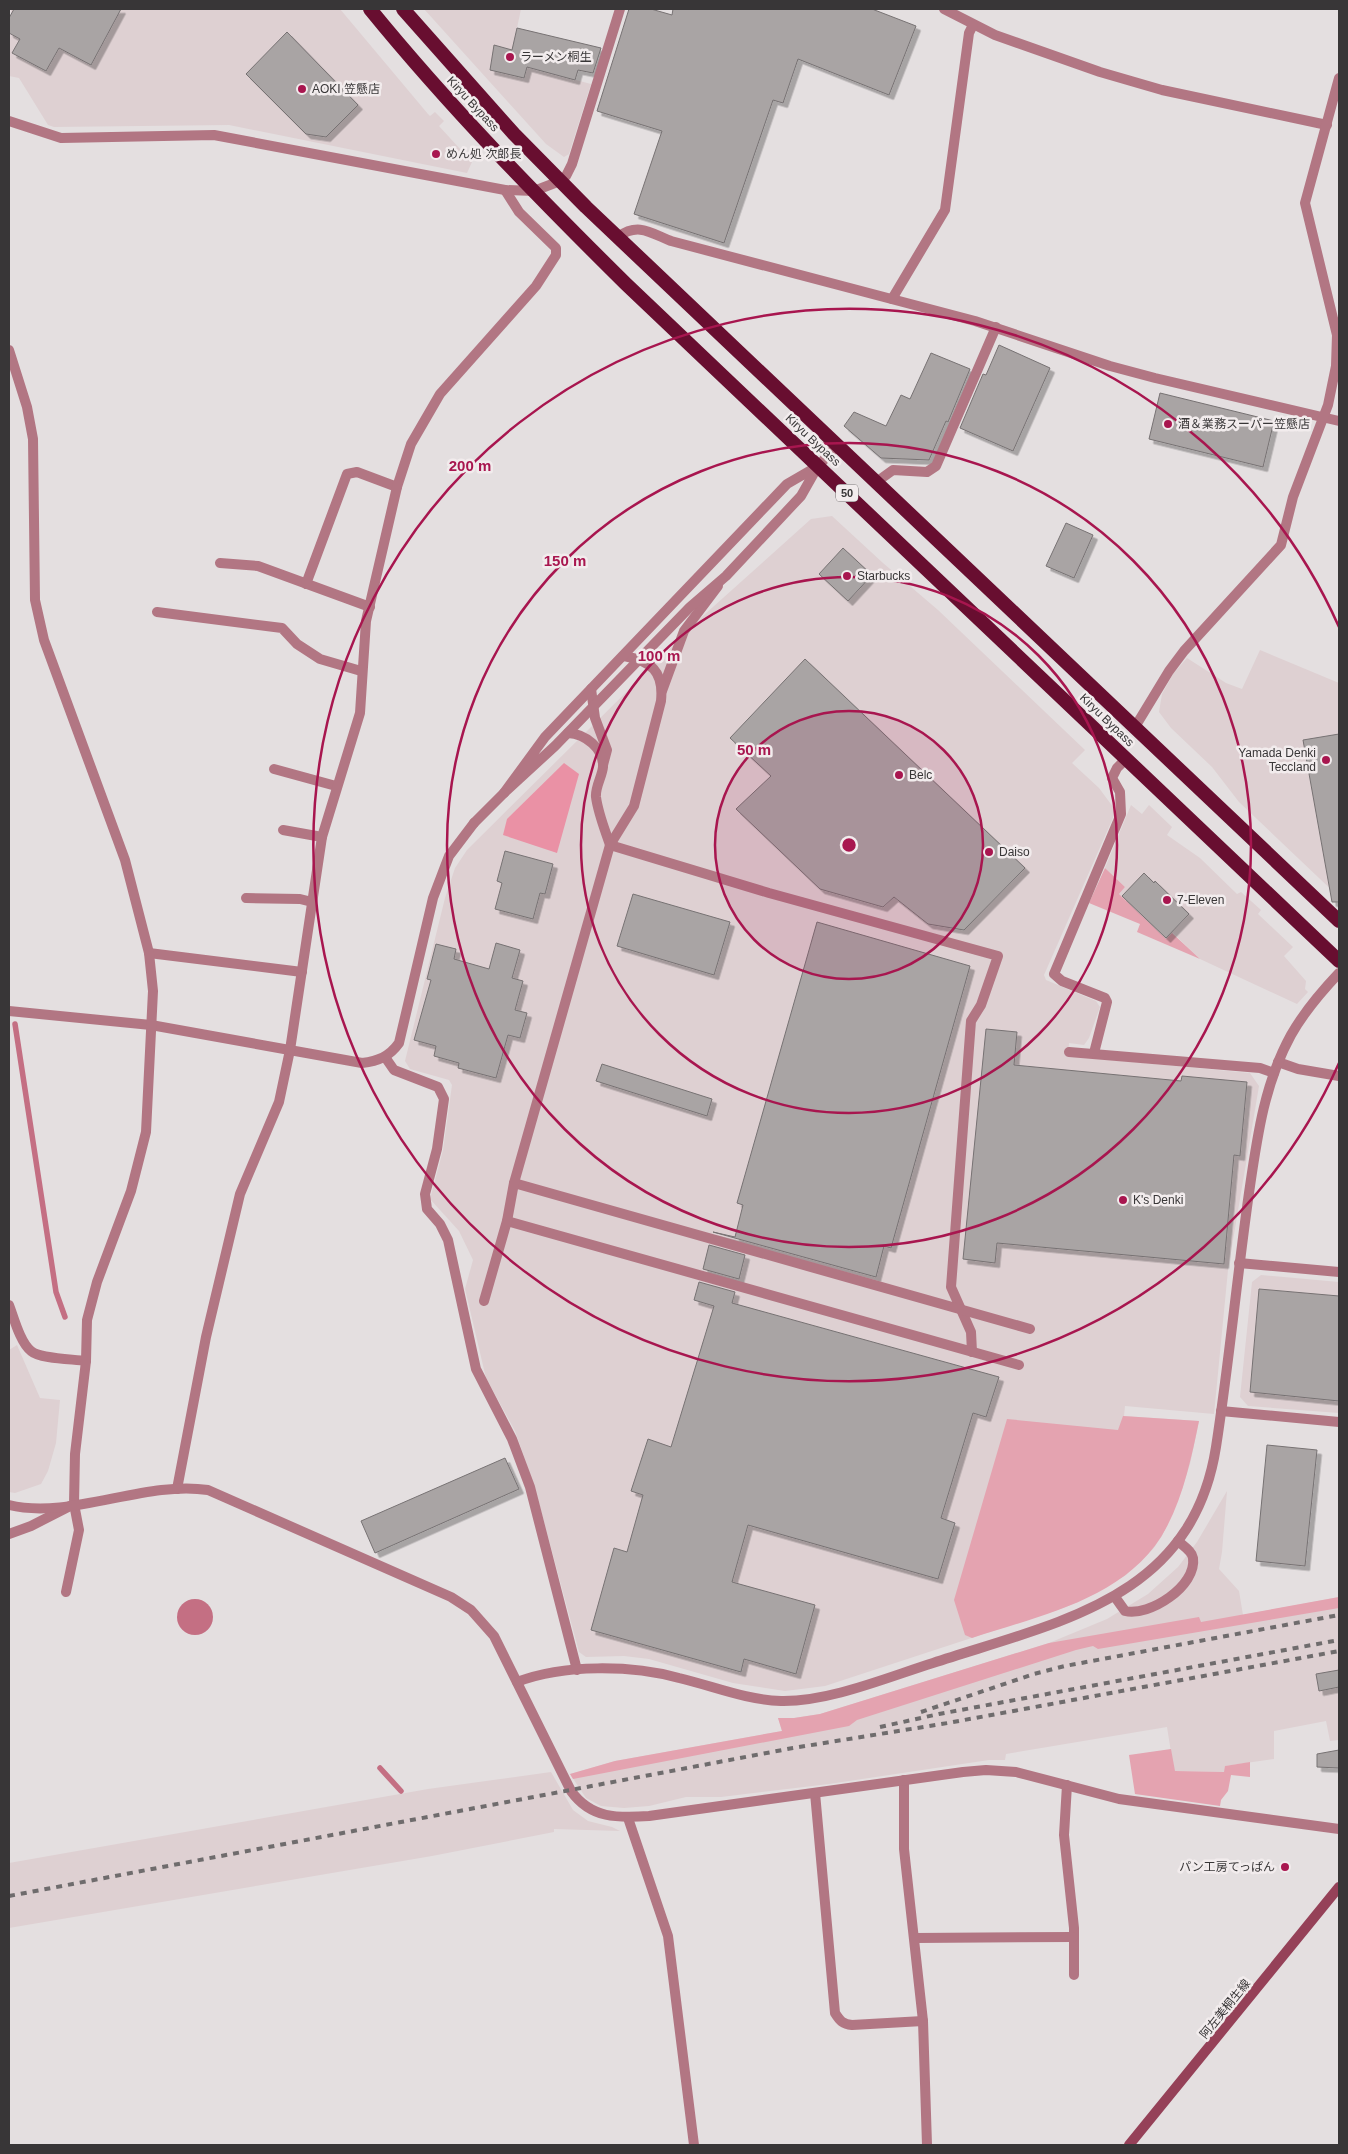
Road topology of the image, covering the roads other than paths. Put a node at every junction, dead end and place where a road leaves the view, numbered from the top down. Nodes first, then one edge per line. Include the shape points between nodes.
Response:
1 (370, 9) edge
2 (403, 9) edge
3 (620, 9) edge
4 (944, 9) edge
5 (973, 25) junction
6 (1339, 78) edge
7 (9, 121) edge
8 (1327, 125) junction
9 (560, 181) junction
10 (505, 190) junction
11 (534, 191) junction
12 (618, 237) junction
13 (892, 299) junction
14 (996, 327) junction
15 (9, 350) edge
16 (1324, 417) junction
17 (1339, 421) edge
18 (837, 446) junction
19 (818, 466) junction
20 (875, 483) junction
21 (397, 487) junction
22 (220, 562) dead end
23 (726, 576) junction
24 (306, 584) junction
25 (370, 607) junction
26 (157, 612) dead end
27 (624, 656) junction
28 (640, 659) junction
29 (361, 671) junction
30 (591, 689) junction
31 (662, 692) junction
32 (594, 706) junction
33 (1135, 727) junction
34 (568, 733) junction
35 (1126, 759) junction
36 (603, 766) junction
37 (274, 769) dead end
38 (336, 786) junction
39 (504, 793) junction
40 (283, 830) dead end
41 (322, 837) junction
42 (610, 845) junction
43 (246, 898) dead end
44 (312, 902) junction
45 (1339, 921) edge
46 (149, 953) junction
47 (1339, 961) edge
48 (302, 972) junction
49 (1339, 973) edge
50 (9, 1011) edge
51 (151, 1025) junction
52 (290, 1050) junction
53 (1069, 1052) dead end
54 (1094, 1053) junction
55 (385, 1057) junction
56 (1278, 1062) junction
57 (1274, 1074) junction
58 (1339, 1076) edge
59 (514, 1182) junction
60 (507, 1221) junction
61 (1239, 1263) junction
62 (1339, 1272) edge
63 (484, 1301) dead end
64 (9, 1305) edge
65 (960, 1310) junction
66 (1030, 1329) dead end
67 (972, 1352) junction
68 (86, 1361) junction
69 (1019, 1365) dead end
70 (1221, 1411) junction
71 (1339, 1422) edge
72 (177, 1489) junction
73 (74, 1504) junction
74 (9, 1505) edge
75 (9, 1534) edge
76 (1178, 1541) junction
77 (66, 1592) dead end
78 (1115, 1597) junction
79 (577, 1670) junction
80 (517, 1682) junction
81 (904, 1780) junction
82 (1067, 1785) junction
83 (815, 1793) junction
84 (628, 1818) junction
85 (1339, 1829) edge
86 (1339, 1888) edge
87 (1074, 1937) junction
88 (915, 1938) junction
89 (1074, 1974) dead end
90 (923, 2021) junction
91 (694, 2145) edge
92 (926, 2145) edge
93 (1129, 2145) edge

1 - 11 highway, Kiryu Bypass / 50 via 451,104
2 - 9 highway, Kiryu Bypass / 50
3 - 9 street via 572,164
4 - 5 street
5 - 8 street via 1074,65 1162,90
5 - 13 street via 969,33 945,210
6 - 8 street
7 - 10 street via 61,138 214,135
8 - 16 street via 1305,203 1338,335 1336,366
9 - 11 street
9 - 12 highway, Kiryu Bypass / 50
10 - 11 street
10 - 21 street via 519,212 556,248 556,255 536,286 440,394 411,444
11 - 19 highway, Kiryu Bypass / 50 via 626,284
12 - 13 street via 636,228 727,257
12 - 18 highway, Kiryu Bypass / 50
13 - 14 street
14 - 16 street via 1137,373
14 - 20 street via 936,466 927,472 893,470
15 - 46 street via 27,407 32,439 35,600 44,640 125,860
16 - 17 street
16 - 33 street via 1293,496 1282,545 1180,656
18 - 19 street
18 - 20 highway, Kiryu Bypass / 50
19 - 23 street via 801,496
19 - 27 street via 787,484
19 - 35 highway, Kiryu Bypass / 50
20 - 33 highway, Kiryu Bypass / 50
21 - 24 street via 357,472 347,474
21 - 25 street
22 - 24 street via 258,566
23 - 28 street via 690,607
23 - 31 street via 684,631
24 - 25 street
25 - 29 street
26 - 29 street via 282,628 297,644 320,658
27 - 28 street
27 - 30 street
28 - 31 street via 651,664
28 - 32 street
29 - 38 street via 360,712
30 - 32 street
30 - 39 street via 545,737
31 - 42 street via 634,806
32 - 34 street
32 - 36 street via 607,750
33 - 45 highway, Kiryu Bypass / 50
34 - 36 street via 587,738 598,750
34 - 39 street
35 - 47 highway, Kiryu Bypass / 50
35 - 54 street via 1112,778 1120,792 1121,814 1054,974 1062,981 1105,998 1107,1002
36 - 42 street via 596,795
37 - 38 street
38 - 41 street
39 - 55 street via 448,856 433,898 399,1043
40 - 41 street
41 - 44 street
42 - 59 street
42 - 65 street via 998,956 981,1005 971,1021 951,1287
43 - 44 street
44 - 48 street
46 - 48 street
46 - 51 street
48 - 52 street
49 - 56 street via 1310,1004
50 - 51 street
51 - 52 street
51 - 68 street via 146,1132 131,1191 90,1305
52 - 55 street via 362,1062
52 - 72 street via 279,1102 240,1194 206,1338
53 - 54 street
54 - 57 street via 1260,1068
55 - 79 street via 394,1070 438,1087 442,1092 444,1099 437,1149 425,1202 448,1240 476,1369 512,1439 530,1487
56 - 57 street
56 - 58 street
57 - 61 street via 1265,1097
59 - 60 street
59 - 65 street
60 - 63 street
60 - 67 street
61 - 62 street
61 - 70 street
64 - 68 street via 31,1351 38,1355
65 - 66 street
65 - 67 street via 971,1332
67 - 69 street
68 - 73 street via 75,1454
70 - 71 street
70 - 76 street via 1209,1479 1195,1515
72 - 73 street
72 - 80 street via 199,1488 219,1493 462,1602 494,1636
73 - 74 street via 39,1509
73 - 75 street
73 - 77 street via 79,1530
76 - 78 street via 1144,1577
76 - 78 street via 1194,1557 1188,1578 1168,1599 1135,1612 1125,1611
78 - 79 street via 1084,1613 1046,1626 817,1698 798,1701 746,1697 658,1673 631,1669
79 - 80 street via 533,1676
80 - 84 street via 577,1800 595,1813
81 - 82 street via 1001,1770
81 - 83 street
81 - 88 street via 904,1849
82 - 85 street via 1119,1799
82 - 87 street via 1064,1835
83 - 84 street
83 - 90 street via 835,2013 839,2020 852,2026
84 - 91 street via 668,1936
86 - 93 main road, 阿左美桐生線
87 - 88 street
87 - 89 street
88 - 90 street
90 - 92 street

